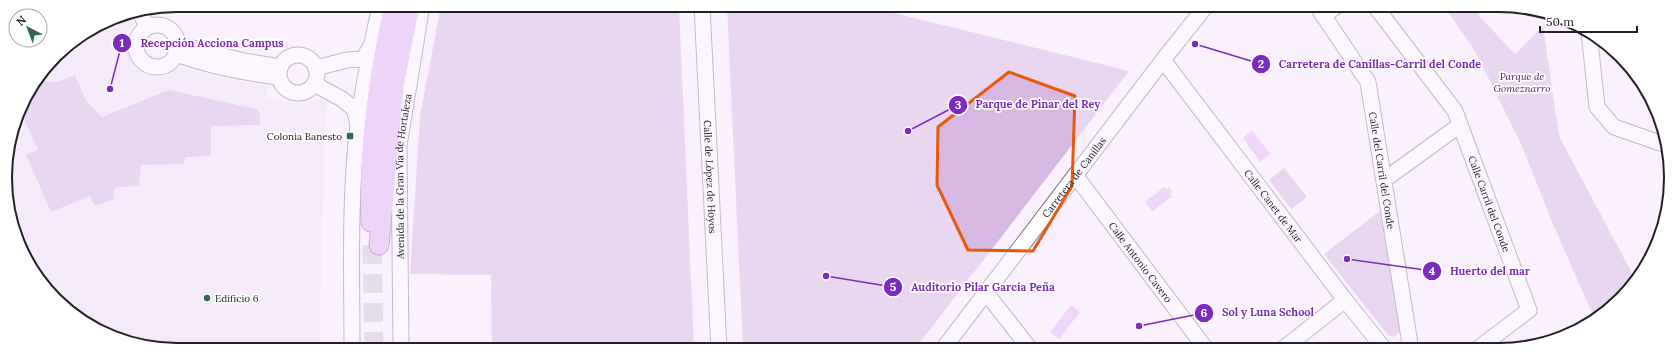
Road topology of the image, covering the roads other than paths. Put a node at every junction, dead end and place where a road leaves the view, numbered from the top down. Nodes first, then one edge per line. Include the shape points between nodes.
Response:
1 (378, 12) edge
2 (392, 12) edge
3 (409, 12) edge
4 (421, 12) edge
5 (702, 12) edge
6 (1201, 12) edge
7 (1321, 12) edge
8 (1380, 12) edge
9 (142, 16) edge
10 (147, 27) junction
11 (1590, 40) edge
12 (371, 46) junction
13 (177, 50) junction
14 (1163, 60) junction
15 (316, 68) junction
16 (280, 72) junction
17 (314, 84) junction
18 (358, 124) junction
19 (1460, 125) junction
20 (1660, 143) edge
21 (1075, 175) junction
22 (1384, 180) junction
23 (986, 294) junction
24 (1345, 300) junction
25 (352, 343) edge
26 (401, 343) edge
27 (719, 343) edge
28 (948, 343) edge
29 (1025, 343) edge
30 (1201, 343) edge
31 (1291, 343) edge
32 (1379, 343) edge
33 (1410, 343) edge
34 (1485, 343) edge

1 - 12 street
2 - 3 main road, Avenida de la Gran Vía de Hortaleza via 376,103 370,192 375,245 394,86
4 - 26 street, Avenida de la Gran Vía de Hortaleza via 399,146
5 - 27 street, Calle de López de Hoyos
6 - 14 street, Carretera de Canillas
7 - 22 street, Calle del Carril del Conde via 1368,82
8 - 19 street, Calle Carril del Conde via 1455,111
9 - 10 street
10 - 13 street via 159,25 170,30 174,34
10 - 13 street via 141,32 136,44 138,57 148,66 162,67 168,64
11 - 20 street via 1597,107 1614,127
12 - 15 street via 363,59 347,60
12 - 18 street
13 - 16 street via 192,48
14 - 21 street, Carretera de Canillas
14 - 24 street, Calle Canet de Mar
15 - 16 street via 308,58 295,55 284,61
15 - 17 street
16 - 17 street via 281,84 293,93 307,91
17 - 18 street via 342,99 354,109
18 - 25 street via 352,212
19 - 22 street
19 - 34 street, Calle Carril del Conde via 1529,310
21 - 23 street, Carretera de Canillas
21 - 30 street, Calle Antonio Cavero
22 - 33 street, Calle del Carril del Conde
23 - 28 street, Carretera de Canillas
23 - 29 street
24 - 31 street
24 - 32 street, Calle Canet de Mar

